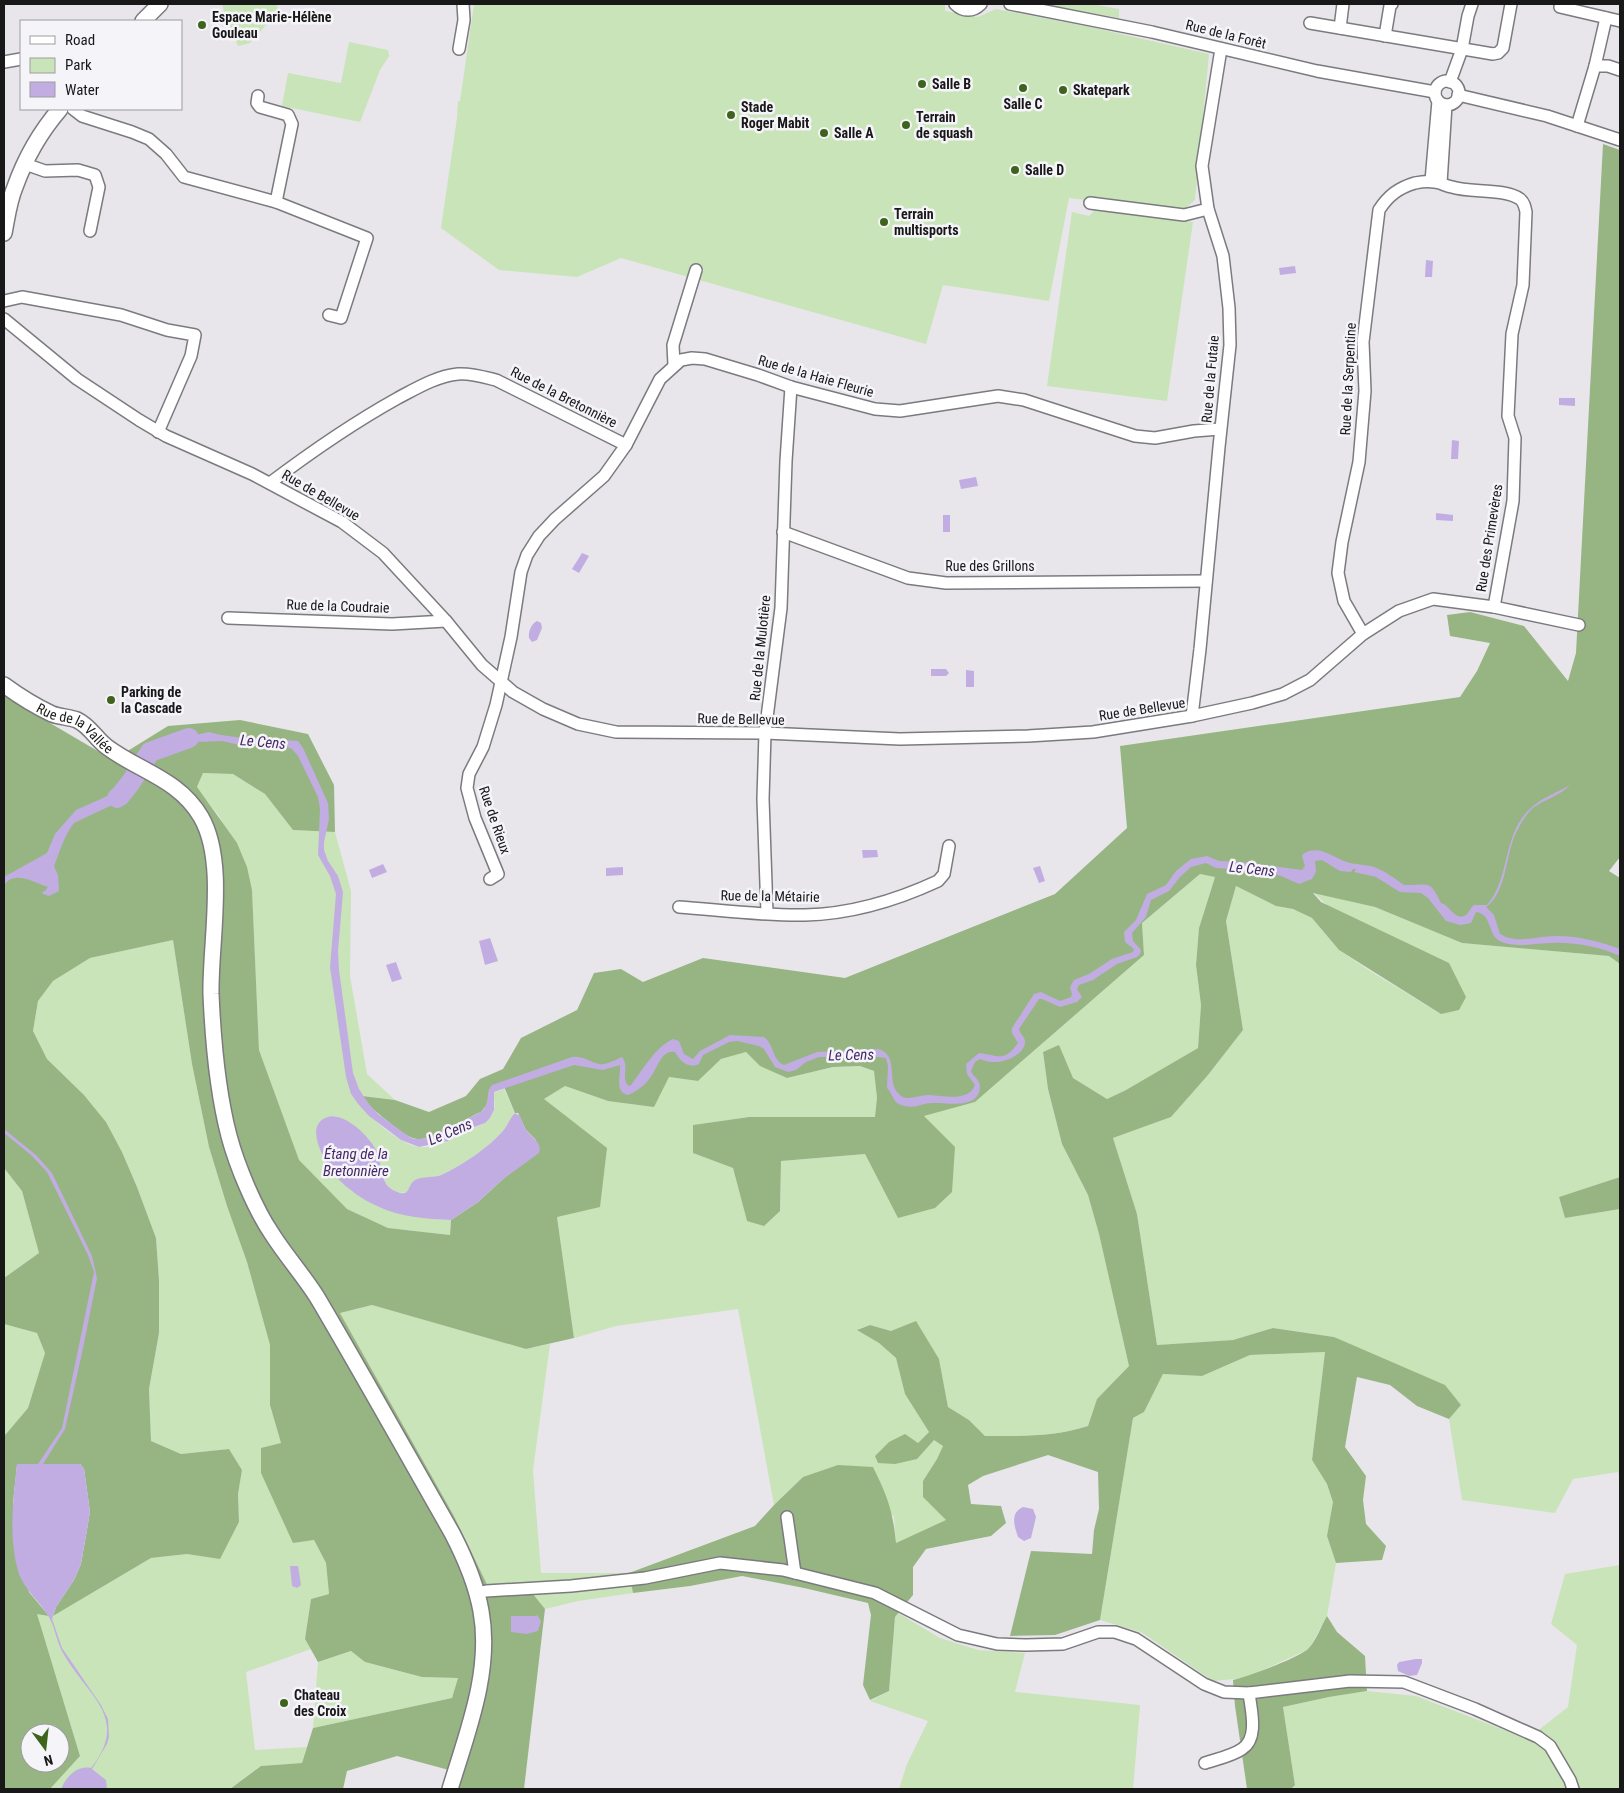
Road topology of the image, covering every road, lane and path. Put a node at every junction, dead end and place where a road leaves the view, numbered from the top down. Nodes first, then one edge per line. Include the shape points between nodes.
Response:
1 (160, 4) edge
2 (463, 4) edge
3 (955, 4) edge
4 (981, 4) edge
5 (1010, 4) edge
6 (1343, 4) edge
7 (1392, 4) edge
8 (1472, 4) edge
9 (1511, 4) edge
10 (1560, 7) dead end
11 (1606, 18) junction
12 (143, 20) edge
13 (1620, 21) edge
14 (1310, 23) dead end
15 (1340, 28) junction
16 (1385, 36) junction
17 (458, 49) dead end
18 (1222, 49) junction
19 (1462, 49) junction
20 (20, 59) edge
21 (4, 62) edge
22 (1595, 66) junction
23 (1620, 70) edge
24 (1450, 82) junction
25 (1458, 95) junction
26 (258, 96) dead end
27 (1439, 99) junction
28 (59, 110) edge
29 (74, 110) edge
30 (1578, 126) junction
31 (1620, 140) edge
32 (25, 164) junction
33 (1436, 182) junction
34 (276, 202) junction
35 (1090, 203) dead end
36 (1208, 210) junction
37 (90, 231) dead end
38 (4, 233) edge
39 (696, 270) dead end
40 (4, 301) edge
41 (329, 316) dead end
42 (4, 319) edge
43 (674, 365) junction
44 (791, 387) junction
45 (1220, 429) junction
46 (158, 432) junction
47 (626, 445) junction
48 (270, 483) junction
49 (783, 532) junction
50 (1206, 582) junction
51 (1494, 607) junction
52 (228, 618) dead end
53 (446, 621) junction
54 (1579, 625) dead end
55 (1363, 634) junction
56 (502, 682) junction
57 (4, 685) edge
58 (1192, 716) junction
59 (765, 733) junction
60 (949, 846) dead end
61 (490, 879) dead end
62 (679, 907) dead end
63 (767, 913) junction
64 (787, 1517) dead end
65 (796, 1573) junction
66 (477, 1593) junction
67 (1249, 1693) junction
68 (1205, 1763) dead end
69 (450, 1789) edge
70 (1573, 1789) edge

1 - 12 street
2 - 17 street via 464,20
3 - 4 street via 969,10
5 - 18 street, Rue de la Forêt
6 - 15 street
7 - 16 street
8 - 19 street
9 - 19 street via 1501,51 1493,54
10 - 11 street
11 - 13 street
11 - 22 street
14 - 15 street
15 - 16 street
16 - 19 street
18 - 27 street, Rue de la Forêt
18 - 36 street, Rue de la Futaie via 1202,166
19 - 24 street
20 - 21 street
22 - 23 street
22 - 30 street
24 - 25 street via 1456,86
24 - 27 street via 1439,84
25 - 27 street via 1454,102
25 - 30 street
26 - 34 street via 260,108 288,115 292,124
27 - 33 street
28 - 32 street
29 - 34 street via 82,116 149,139 184,177
30 - 31 street
32 - 37 street via 45,170 78,170 95,175 100,187
32 - 38 street via 14,188
33 - 51 street, Rue des Primevères via 1452,188 1511,195 1520,199 1526,212 1523,285 1512,334 1508,416 1515,438 1513,501
33 - 55 street, Rue de la Serpentine via 1416,183 1398,190 1386,199 1379,210 1363,342 1365,391 1359,462 1338,573 1344,601
34 - 41 street via 367,238 341,318
35 - 36 street via 1184,215
36 - 45 street, Rue de la Futaie via 1223,256 1229,308 1230,345
39 - 43 street via 673,345
40 - 46 street via 22,297 120,314 167,330 195,335 190,356
42 - 46 street, Rue de Bellevue via 76,379
43 - 44 street, Rue de la Haie Fleurie via 681,360 704,358
43 - 47 street via 660,379
44 - 45 street, Rue de la Haie Fleurie via 874,409 900,411 998,396 1024,400 1135,436 1155,438
44 - 49 street, Rue de la Mulotière
45 - 50 street, Rue de la Futaie
46 - 48 street, Rue de Bellevue
47 - 48 street, Rue de la Bretonnière via 496,380 459,374 421,386 370,414
47 - 56 street, Rue de la Bretonnière via 604,476 539,536 528,555 521,572
48 - 53 street, Rue de Bellevue via 342,522 383,553
49 - 50 street, Rue des Grillons via 908,578 946,582
49 - 59 street, Rue de la Mulotière via 780,608
50 - 58 street, Rue de la Futaie
51 - 54 street, Rue de Bellevue
51 - 55 street, Rue de Bellevue via 1433,599 1400,611
52 - 53 street, Rue de la Coudraie via 392,624
53 - 56 street, Rue de Bellevue via 482,664
55 - 58 street, Rue de Bellevue via 1310,680 1283,694
56 - 59 street, Rue de Bellevue via 543,709 578,724 616,732
56 - 61 street, Rue de Rieux via 483,747 469,774 466,788 498,874
57 - 66 street, Rue de la Vallée via 54,715 77,720 88,727 106,747 173,786 201,816 210,837 213,856 215,898 211,992 216,1070 230,1136 244,1177 271,1232 315,1294 452,1532
58 - 59 street, Rue de Bellevue via 1094,732 1028,736 900,739
59 - 63 street, Rue de la Mulotière via 763,799
60 - 63 street, Rue de la Métairie via 944,874 938,881 885,902 806,915
62 - 63 street, Rue de la Métairie
64 - 65 street
65 - 66 street via 720,1563 645,1578
65 - 67 street via 875,1593 958,1635 997,1644 1063,1644 1098,1632 1115,1632 1136,1639 1204,1684 1224,1692
66 - 69 street, Rue de la Vallée via 483,1639 481,1674
67 - 68 street via 1252,1738 1243,1749
67 - 70 street via 1350,1681 1404,1682 1538,1738 1550,1746

